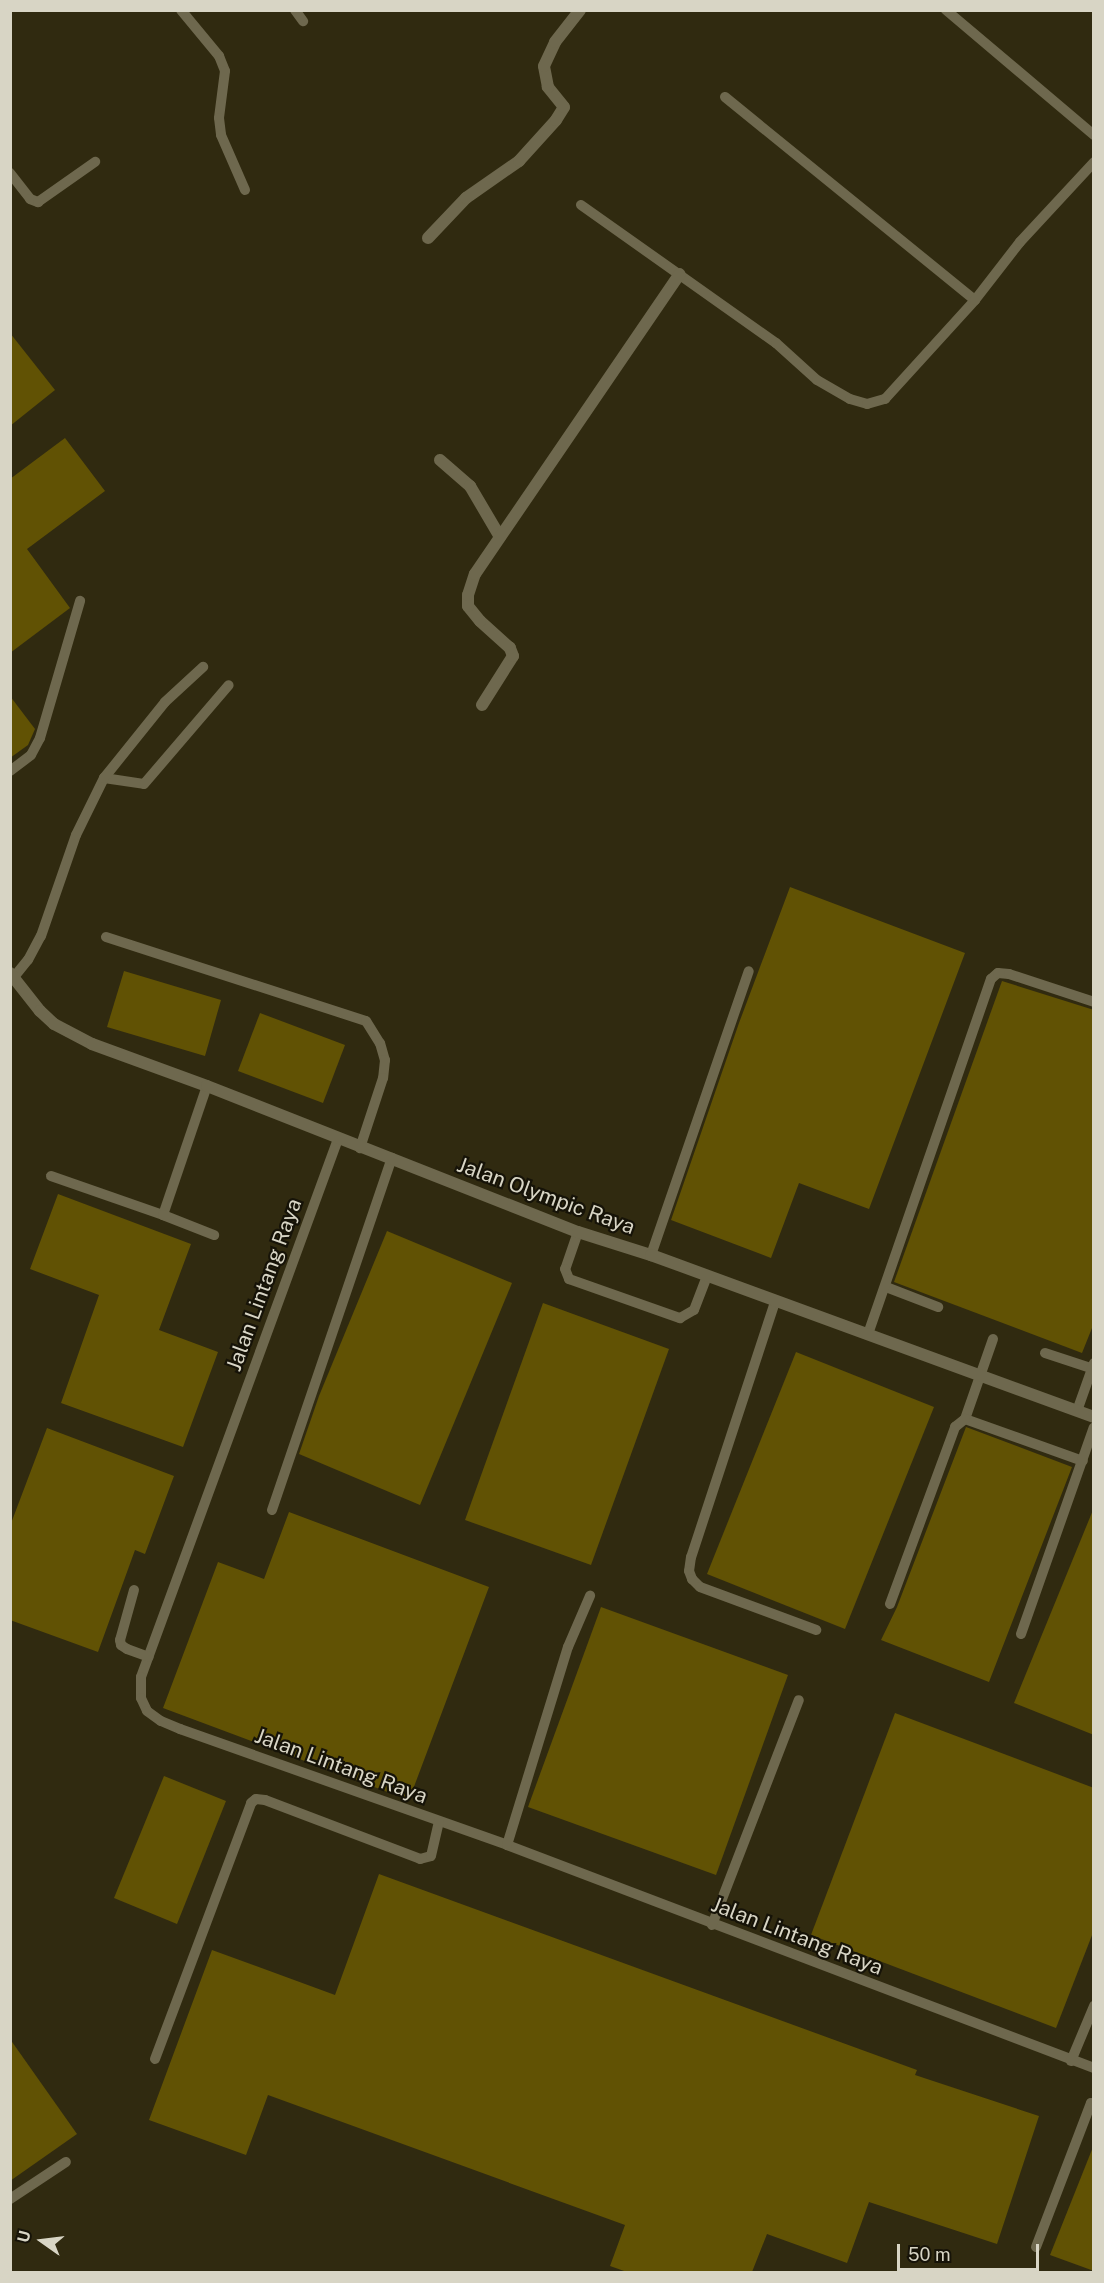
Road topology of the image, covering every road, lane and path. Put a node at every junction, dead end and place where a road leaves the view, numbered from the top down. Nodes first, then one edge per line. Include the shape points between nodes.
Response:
1 (181, 10) edge
2 (295, 10) edge
3 (580, 10) edge
4 (946, 10) edge
5 (303, 21) dead end
6 (725, 97) dead end
7 (1094, 135) edge
8 (95, 162) dead end
9 (1094, 162) edge
10 (10, 173) edge
11 (245, 190) dead end
12 (581, 205) dead end
13 (428, 238) dead end
14 (680, 274) junction
15 (975, 300) junction
16 (440, 460) dead end
17 (500, 537) junction
18 (80, 601) dead end
19 (203, 667) dead end
20 (229, 685) dead end
21 (482, 705) dead end
22 (10, 771) edge
23 (104, 778) junction
24 (106, 936) dead end
25 (749, 971) dead end
26 (12, 975) edge
27 (1094, 1002) edge
28 (207, 1086) junction
29 (338, 1139) junction
30 (360, 1148) junction
31 (392, 1158) junction
32 (51, 1176) dead end
33 (163, 1215) junction
34 (578, 1232) junction
35 (214, 1235) dead end
36 (651, 1255) junction
37 (707, 1276) junction
38 (886, 1287) junction
39 (775, 1302) junction
40 (938, 1308) dead end
41 (868, 1334) junction
42 (993, 1339) dead end
43 (1045, 1353) dead end
44 (1092, 1365) edge
45 (980, 1375) junction
46 (1077, 1411) junction
47 (1094, 1417) edge
48 (964, 1419) junction
49 (1094, 1427) edge
50 (1083, 1461) junction
51 (272, 1510) dead end
52 (134, 1590) dead end
53 (590, 1596) dead end
54 (890, 1604) dead end
55 (816, 1630) dead end
56 (1021, 1634) dead end
57 (149, 1657) junction
58 (799, 1700) dead end
59 (439, 1822) junction
60 (507, 1845) junction
61 (712, 1925) junction
62 (1094, 2006) edge
63 (155, 2059) dead end
64 (1071, 2061) junction
65 (1094, 2068) edge
66 (1093, 2101) edge
67 (66, 2162) dead end
68 (10, 2199) edge
69 (1036, 2247) dead end

1 - 11 lane via 219,56 225,71 219,118
2 - 5 lane
3 - 13 street via 555,42 544,66 549,87 564,108 519,161 466,198
4 - 7 lane
6 - 15 lane
8 - 10 lane via 38,202 30,199
9 - 15 lane via 1020,242
12 - 14 lane
14 - 15 lane via 776,343 817,380 867,404 885,399
14 - 17 street
16 - 17 street via 470,486
17 - 21 street via 475,574 467,599 472,613 510,648 513,656
18 - 22 lane via 40,738 31,755
19 - 23 lane via 165,702
20 - 23 lane via 144,784
23 - 26 lane via 76,835 41,936 28,960
24 - 30 lane via 366,1022 380,1043 384,1060 383,1078
25 - 36 lane
26 - 28 street, Jalan Olympic Raya via 40,1011 70,1034
27 - 38 lane via 1009,974 998,973 991,979
28 - 29 street, Jalan Olympic Raya
28 - 33 lane
29 - 30 street, Jalan Olympic Raya
29 - 57 lane, Jalan Lintang Raya
30 - 31 street, Jalan Olympic Raya
31 - 34 street, Jalan Olympic Raya
31 - 51 lane
32 - 33 lane
33 - 35 lane
34 - 36 street, Jalan Olympic Raya
34 - 37 lane via 565,1269 569,1279 680,1318 694,1310
36 - 37 street, Jalan Olympic Raya
37 - 39 street, Jalan Olympic Raya
38 - 40 lane
38 - 41 lane
39 - 41 street, Jalan Olympic Raya
39 - 55 lane via 689,1571 699,1587
41 - 45 street, Jalan Olympic Raya
42 - 45 lane
43 - 44 lane
44 - 46 lane
45 - 46 street, Jalan Olympic Raya
45 - 48 lane
46 - 47 street, Jalan Olympic Raya
48 - 50 lane
48 - 54 lane via 955,1427
49 - 50 lane
50 - 56 lane
52 - 57 lane via 121,1645
53 - 60 lane via 568,1647
57 - 59 lane, Jalan Lintang Raya via 141,1677 141,1698 147,1711 161,1721
58 - 61 lane
59 - 60 lane, Jalan Lintang Raya
59 - 63 lane via 431,1856 420,1859 266,1800 251,1803
60 - 61 lane, Jalan Lintang Raya
61 - 64 lane, Jalan Lintang Raya
62 - 64 lane
64 - 65 lane, Jalan Lintang Raya
66 - 69 lane
67 - 68 lane

